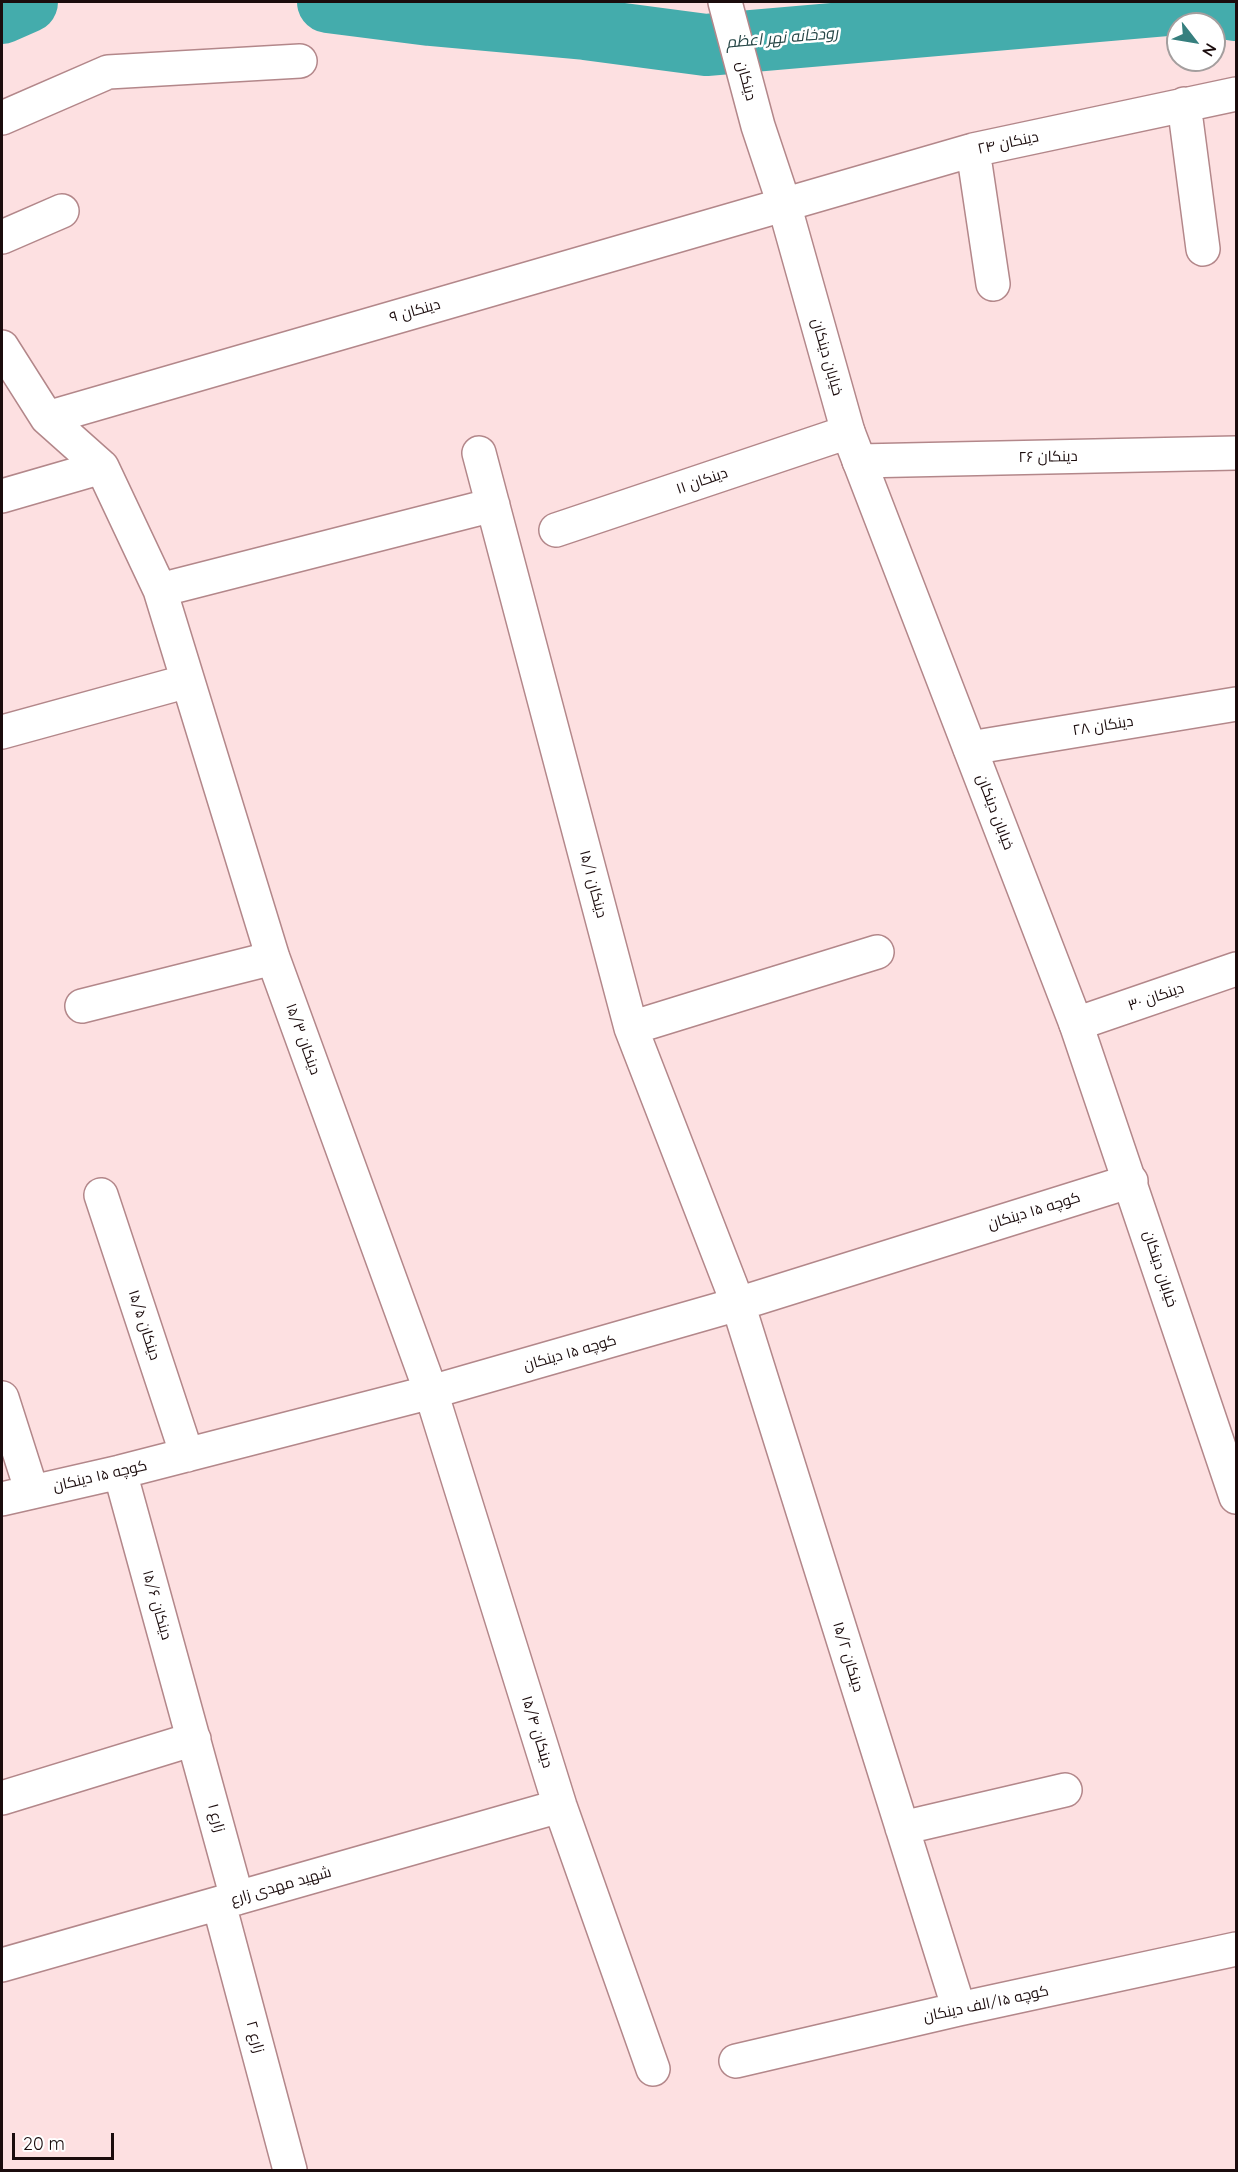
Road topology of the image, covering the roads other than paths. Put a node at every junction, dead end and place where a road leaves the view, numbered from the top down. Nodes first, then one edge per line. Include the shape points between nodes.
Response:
1 (728, 13) edge
2 (300, 61) dead end
3 (1236, 94) edge
4 (1184, 104) junction
5 (2, 118) edge
6 (758, 126) joint
7 (973, 150) junction
8 (784, 204) junction
9 (63, 211) dead end
10 (2, 237) edge
11 (1203, 249) dead end
12 (993, 284) dead end
13 (2, 347) edge
14 (47, 418) junction
15 (853, 446) junction
16 (479, 453) dead end
17 (1236, 453) edge
18 (102, 466) junction
19 (2, 496) edge
20 (493, 505) junction
21 (556, 530) dead end
22 (160, 590) junction
23 (188, 681) junction
24 (1236, 704) edge
25 (2, 732) edge
26 (970, 748) junction
27 (877, 952) dead end
28 (273, 958) junction
29 (1236, 969) edge
30 (82, 1006) dead end
31 (1076, 1024) junction
32 (631, 1028) junction
33 (1131, 1181) junction
34 (101, 1195) dead end
35 (738, 1304) junction
36 (431, 1392) junction
37 (2, 1398) edge
38 (187, 1455) junction
39 (120, 1472) junction
40 (17, 1496) edge
41 (1236, 1497) edge
42 (194, 1738) junction
43 (1065, 1790) dead end
44 (2, 1798) edge
45 (560, 1806) junction
46 (902, 1828) junction
47 (228, 1901) junction
48 (1236, 1949) edge
49 (2, 1965) edge
50 (959, 2009) junction
51 (735, 2061) dead end
52 (653, 2068) dead end
53 (290, 2170) edge

1 - 6 street, دینکان
2 - 5 street via 108,72
3 - 4 street, ۲۴ دینکان
4 - 7 street, ۲۴ دینکان
4 - 11 street
6 - 8 street, خیابان دینکان
7 - 8 street, ۲۴ دینکان
7 - 12 street
8 - 14 street, ۹ دینکان
8 - 15 street, خیابان دینکان
9 - 10 street
13 - 14 street
14 - 18 street
15 - 17 street, ۲۶ دینکان
15 - 21 street, ۱۱ دینکان
15 - 26 street, خیابان دینکان
16 - 20 street, ۱۵/۱ دینکان
18 - 19 street
18 - 22 street, ۱۵/۳ دینکان
20 - 22 street
20 - 32 street, ۱۵/۱ دینکان
22 - 23 street, ۱۵/۳ دینکان
23 - 25 street
23 - 28 street, ۱۵/۳ دینکان
24 - 26 street, ۲۸ دینکان
26 - 31 street, خیابان دینکان
27 - 32 street
28 - 30 street
28 - 36 street, ۱۵/۳ دینکان
29 - 31 street, ۳۰ دینکان
31 - 33 street, خیابان دینکان
32 - 35 street, ۱۵/۱ دینکان
33 - 35 street, کوچه ۱۵ دینکان
33 - 41 street, خیابان دینکان
34 - 38 street, ۱۵/۵ دینکان
35 - 36 street, کوچه ۱۵ دینکان
35 - 46 street, ۱۵/۲ دینکان
36 - 38 street, کوچه ۱۵ دینکان
36 - 45 street, ۱۵/۴ دینکان
37 - 40 street
38 - 39 street, کوچه ۱۵ دینکان
39 - 40 street, کوچه ۱۵ دینکان
39 - 42 street, ۱۵/۶ دینکان
42 - 44 street
42 - 47 street, ۱ زارع
43 - 46 street
45 - 47 street, شهید مهدی زارع
45 - 52 street, ۱۵/۴ دینکان
46 - 50 street, ۱۵/۲ دینکان
47 - 49 street, شهید مهدی زارع
47 - 53 street, ۲ زارع
48 - 50 street, کوچه ۱۵/الف دینکان
50 - 51 street, کوچه ۱۵/الف دینکان

